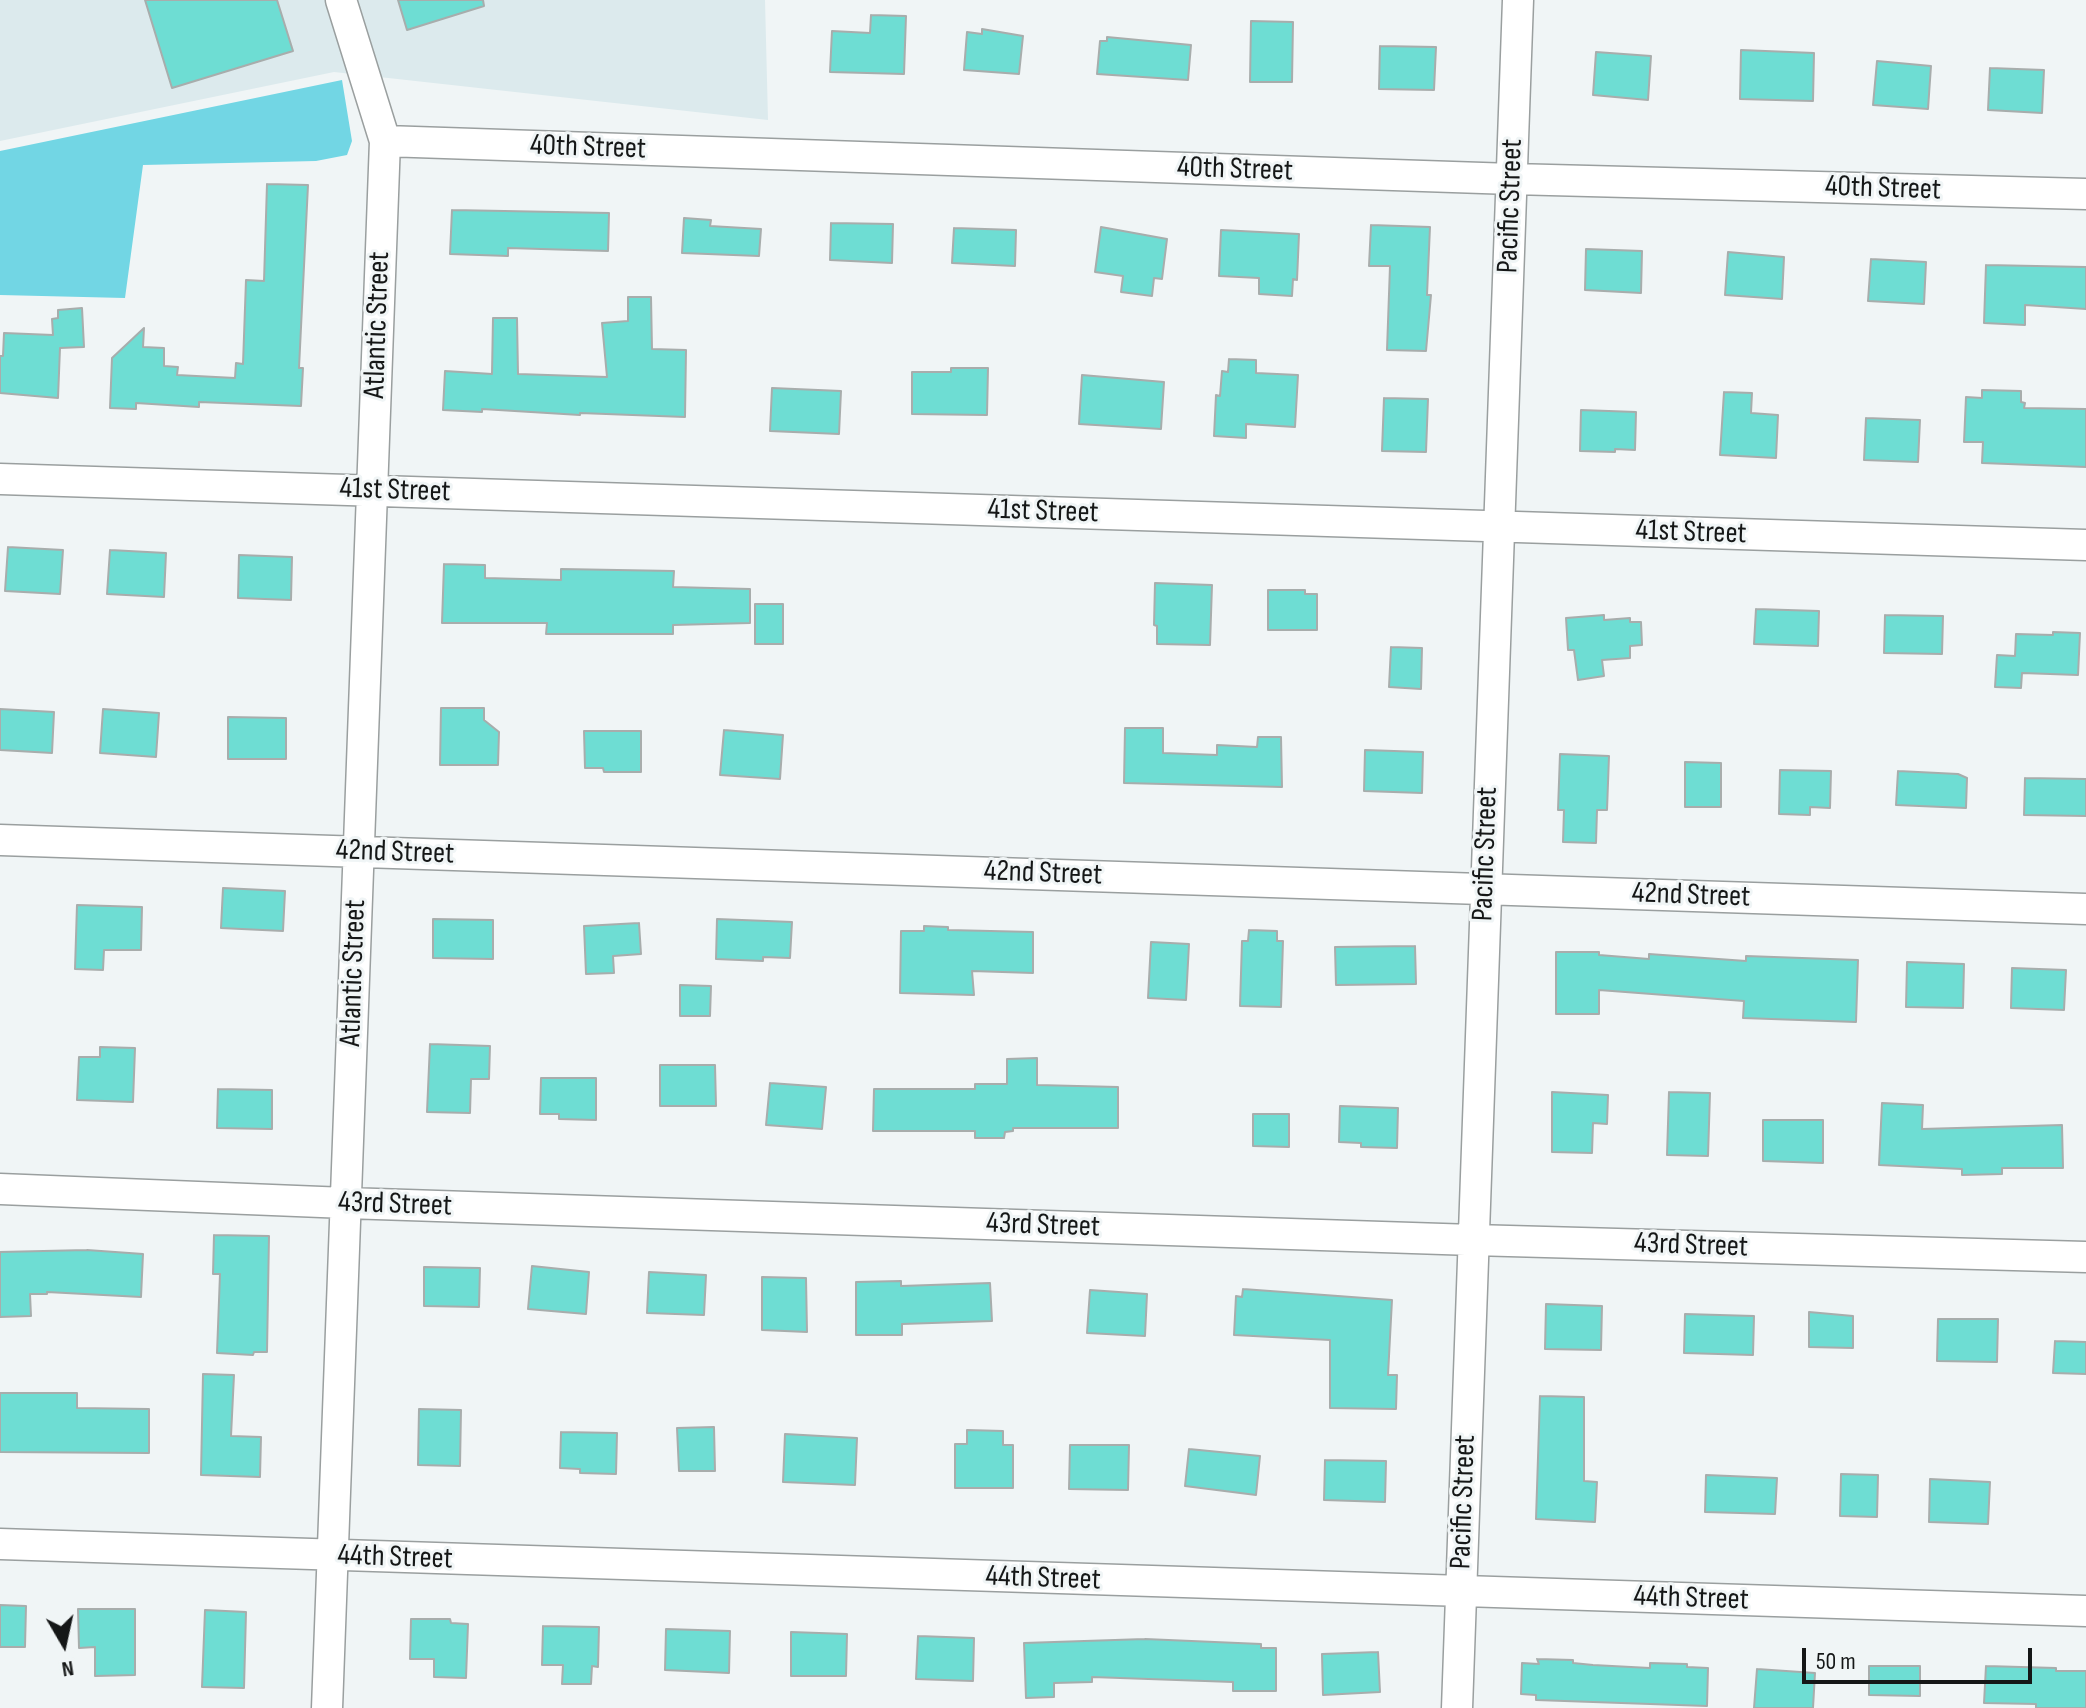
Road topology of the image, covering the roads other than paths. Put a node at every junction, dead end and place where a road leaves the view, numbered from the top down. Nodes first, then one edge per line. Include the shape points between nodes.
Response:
1 (341, 0) edge
2 (1518, 0) edge
3 (385, 141) junction
4 (1512, 179) junction
5 (2086, 194) edge
6 (0, 479) edge
7 (372, 491) junction
8 (1498, 527) junction
9 (2086, 545) edge
10 (0, 840) edge
11 (359, 852) junction
12 (1485, 889) junction
13 (2086, 909) edge
14 (0, 1189) edge
15 (346, 1203) junction
16 (1473, 1240) junction
17 (2086, 1257) edge
18 (0, 1544) edge
19 (333, 1556) junction
20 (1461, 1592) junction
21 (2086, 1611) edge
22 (327, 1708) edge
23 (1457, 1708) edge

1 - 3 street, Atlantic Street
2 - 4 street, Pacific Street
3 - 4 street, 40th Street
3 - 7 street, Atlantic Street
4 - 5 street, 40th Street
4 - 8 street, Pacific Street
6 - 7 street, 41st Street
7 - 8 street, 41st Street
7 - 11 street, Atlantic Street
8 - 9 street, 41st Street
8 - 12 street, Pacific Street
10 - 11 street, 42nd Street
11 - 12 street, 42nd Street
11 - 15 street, Atlantic Street
12 - 13 street, 42nd Street
12 - 16 street, Pacific Street
14 - 15 street, 43rd Street
15 - 16 street, 43rd Street
15 - 19 street, Atlantic Street
16 - 17 street, 43rd Street
16 - 20 street, Pacific Street
18 - 19 street, 44th Street
19 - 20 street, 44th Street
19 - 22 street, Atlantic Street
20 - 21 street, 44th Street
20 - 23 street, Pacific Street

